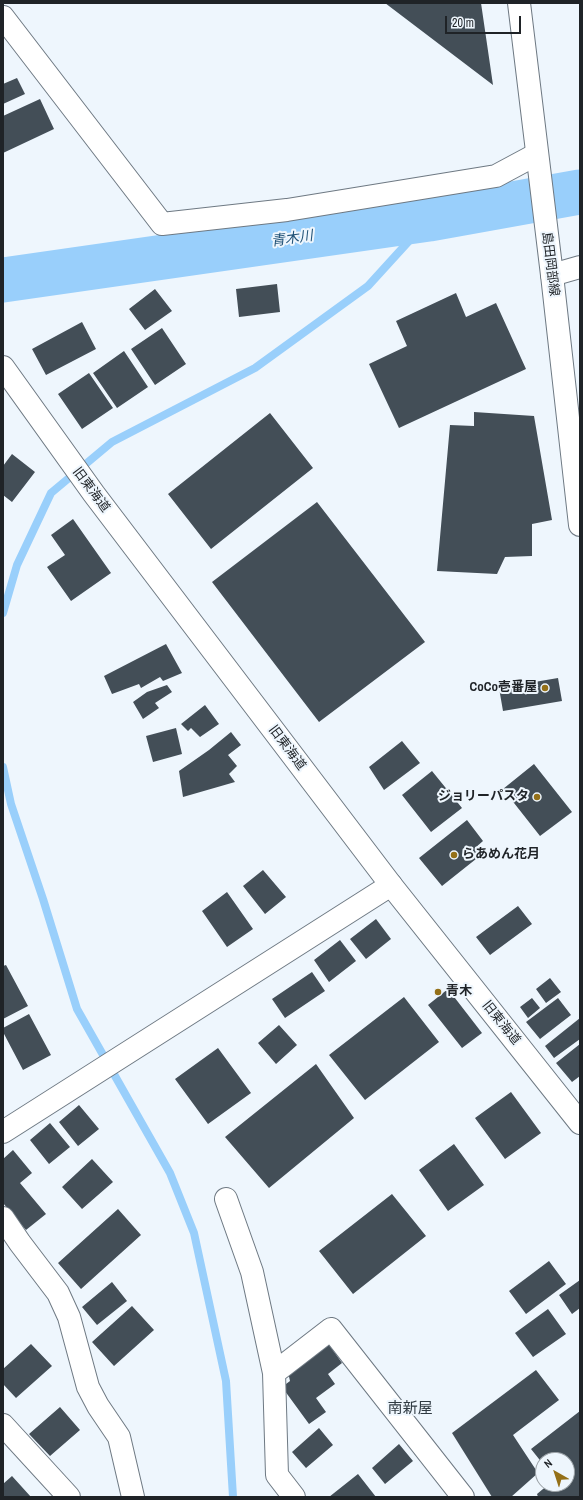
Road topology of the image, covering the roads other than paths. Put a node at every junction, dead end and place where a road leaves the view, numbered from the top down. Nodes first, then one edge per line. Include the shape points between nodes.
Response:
1 (519, 3) edge
2 (3, 17) edge
3 (537, 158) junction
4 (580, 267) edge
5 (552, 275) junction
6 (3, 368) edge
7 (580, 525) edge
8 (391, 885) junction
9 (580, 1123) edge
10 (3, 1132) edge
11 (226, 1199) dead end
12 (3, 1218) edge
13 (274, 1373) junction
14 (3, 1425) edge
15 (69, 1497) edge
16 (133, 1497) edge
17 (294, 1497) edge
18 (463, 1497) edge

1 - 3 street, 島田岡部線
2 - 3 street via 162,224 287,210 496,176
3 - 5 street, 島田岡部線
4 - 5 street
5 - 7 street, 島田岡部線
6 - 8 street, 旧東海道 via 94,494
8 - 9 street, 旧東海道
8 - 10 street
11 - 13 street via 252,1272
12 - 16 street via 58,1293 69,1317 88,1387 120,1437
13 - 17 street via 277,1474
13 - 18 street via 331,1329
14 - 15 street

